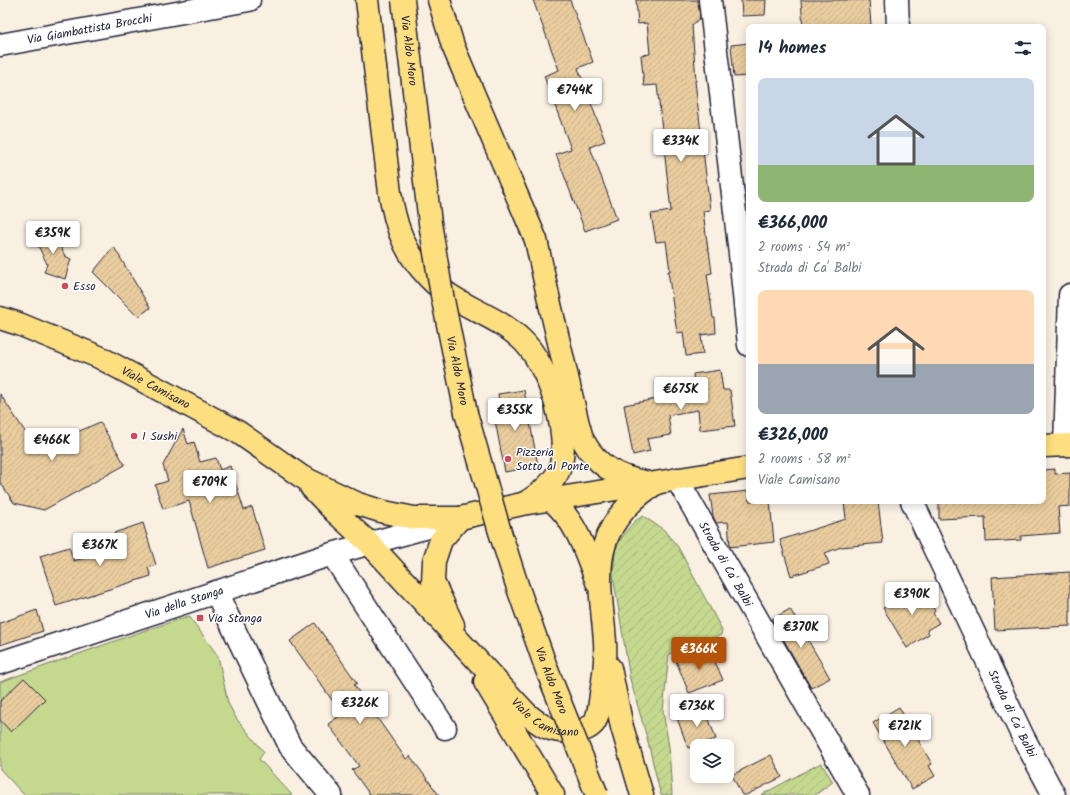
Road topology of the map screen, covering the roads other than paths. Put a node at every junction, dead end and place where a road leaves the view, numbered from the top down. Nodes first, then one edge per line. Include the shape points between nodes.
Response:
1 (249, 0) edge
2 (367, 0) edge
3 (402, 0) edge
4 (440, 0) edge
5 (710, 0) edge
6 (897, 0) edge
7 (183, 6) edge
8 (898, 24) edge
9 (0, 45) edge
10 (1070, 294) edge
11 (549, 300) junction
12 (746, 315) edge
13 (0, 318) edge
14 (520, 338) junction
15 (1067, 445) edge
16 (1046, 446) edge
17 (746, 468) edge
18 (302, 477) junction
19 (667, 481) junction
20 (551, 500) junction
21 (522, 504) junction
22 (913, 504) edge
23 (460, 518) junction
24 (369, 543) junction
25 (332, 554) junction
26 (600, 591) junction
27 (216, 592) junction
28 (460, 642) junction
29 (605, 644) junction
30 (0, 663) edge
31 (445, 728) dead end
32 (332, 795) edge
33 (552, 795) edge
34 (597, 795) edge
35 (642, 795) edge
36 (858, 795) edge
37 (1054, 795) edge

1 - 7 street, Via Giambattista Brocchi
2 - 14 main road via 390,193 395,220 404,243 422,270 450,295
3 - 34 main road, Via Aldo Moro, bridge via 430,222 443,302 466,413 518,588 547,670
4 - 11 main road via 453,46 536,240
5 - 12 street
6 - 8 street
7 - 9 street, Via Giambattista Brocchi
10 - 15 street
11 - 14 main road via 548,318 539,336 530,341
11 - 19 main road via 584,442 608,470 631,480
13 - 18 main road, Viale Camisano via 99,357 238,432
14 - 21 main road via 530,348 546,378 563,437 560,469 541,493
15 - 16 main road
17 - 19 main road
18 - 23 main road, Viale Camisano via 358,504 384,512 414,518
18 - 24 main road, Viale Camisano via 334,512
19 - 20 main road, Viale Camisano
19 - 26 main road, Viale Camisano via 645,490 614,523 605,542
19 - 36 street, Strada di Ca' Balbi
20 - 21 main road, Viale Camisano
20 - 26 main road, Viale Camisano via 569,520 586,552
21 - 23 main road, Viale Camisano
22 - 37 street, Strada di Ca' Balbi via 1023,737
23 - 24 street, Via della Stanga
23 - 28 main road, Viale Camisano via 441,540 434,561 433,582
24 - 25 street, Via della Stanga
24 - 28 main road, Viale Camisano
25 - 27 street, Via della Stanga
25 - 31 street
26 - 29 main road, Viale Camisano
27 - 30 street, Via della Stanga
27 - 32 street via 290,746
28 - 29 main road, Viale Camisano via 526,713 538,723 556,732 578,732 594,722 603,681
28 - 33 main road
29 - 35 main road via 622,727

